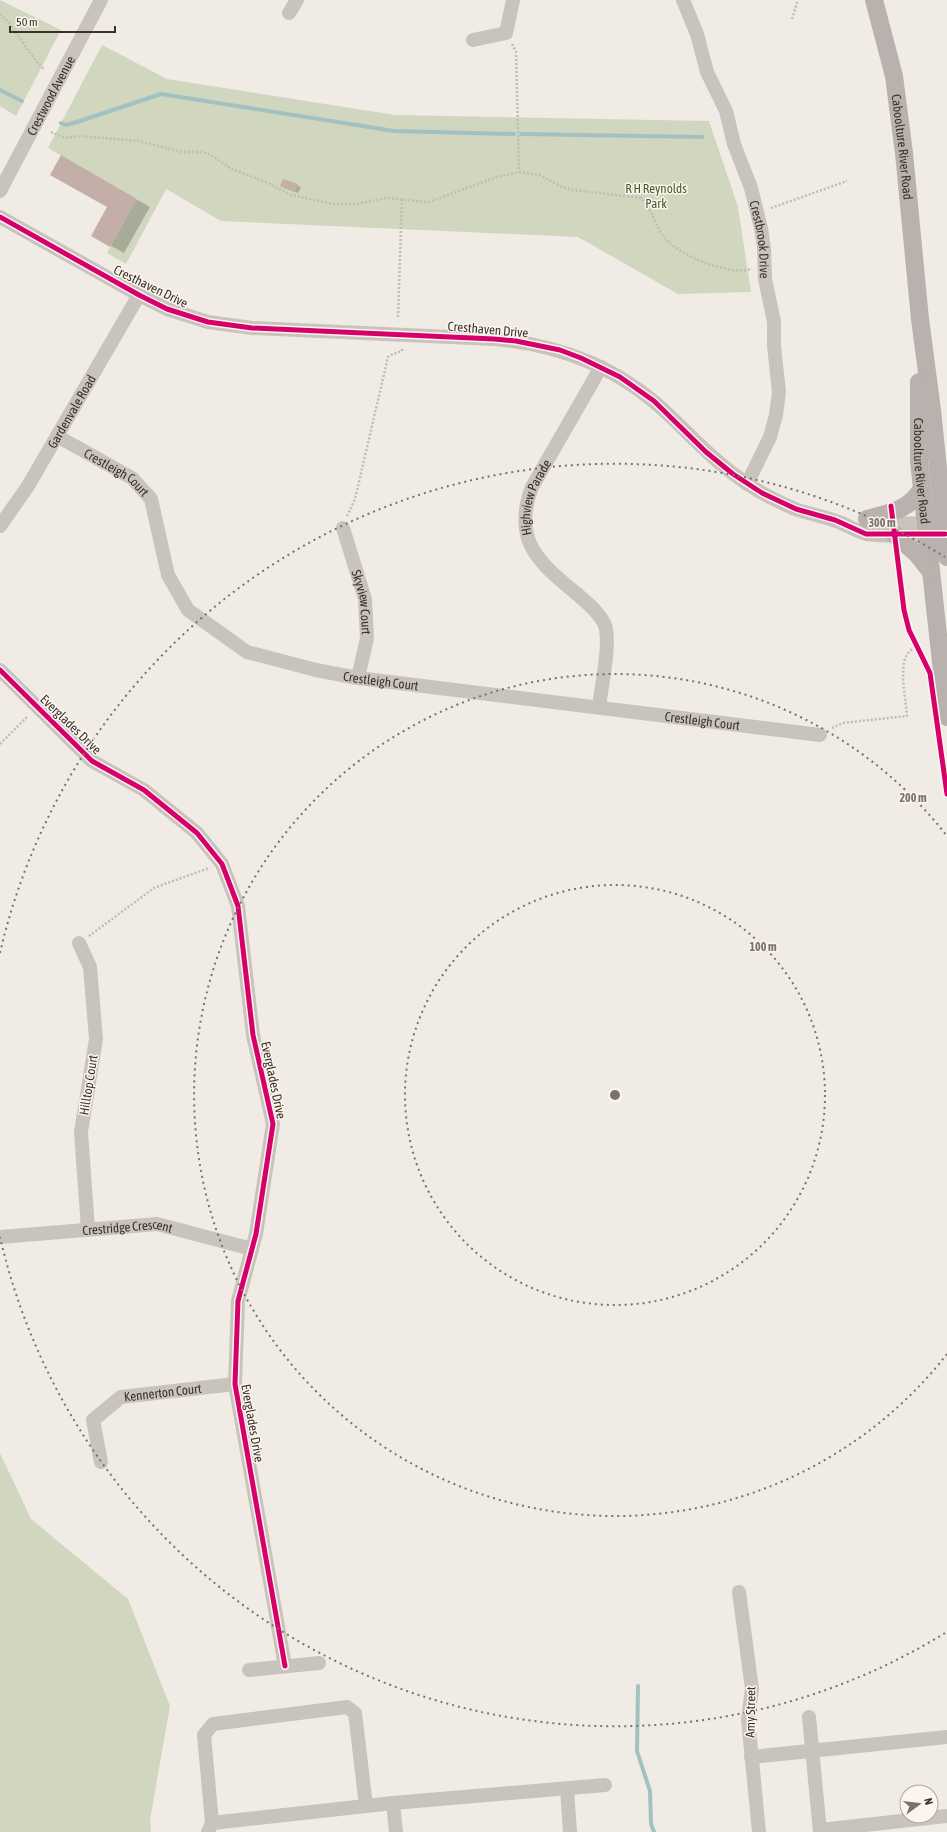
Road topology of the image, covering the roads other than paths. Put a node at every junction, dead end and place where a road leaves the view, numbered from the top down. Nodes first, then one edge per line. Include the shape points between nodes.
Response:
1 (101, 0) edge
2 (297, 0) edge
3 (513, 0) edge
4 (683, 0) edge
5 (874, 0) edge
6 (289, 13) dead end
7 (473, 40) dead end
8 (0, 191) edge
9 (0, 217) edge
10 (139, 295) junction
11 (920, 319) junction
12 (601, 367) junction
13 (57, 436) junction
14 (747, 484) junction
15 (922, 488) junction
16 (867, 519) junction
17 (835, 520) junction
18 (0, 526) edge
19 (342, 528) road end
20 (935, 529) junction
21 (894, 534) junction
22 (947, 557) edge
23 (931, 572) junction
24 (0, 670) edge
25 (358, 678) junction
26 (599, 707) junction
27 (947, 717) edge
28 (820, 735) road end
29 (79, 943) road end
30 (88, 1229) junction
31 (0, 1237) edge
32 (252, 1249) junction
33 (235, 1384) junction
34 (101, 1462) dead end
35 (739, 1592) dead end
36 (319, 1663) dead end
37 (285, 1666) junction
38 (249, 1670) dead end
39 (809, 1717) dead end
40 (947, 1737) edge
41 (813, 1751) junction
42 (751, 1757) junction
43 (605, 1785) dead end
44 (567, 1789) junction
45 (393, 1803) junction
46 (366, 1806) junction
47 (947, 1816) edge
48 (210, 1827) edge
49 (820, 1831) edge
50 (396, 1832) edge
51 (570, 1832) edge
52 (759, 1832) edge

1 - 8 street, Crestwood Avenue
2 - 6 street
3 - 7 street via 506,33
4 - 14 street, Crestbrook Drive via 697,34 707,72 726,111 734,144 751,188 761,228 765,278 774,322 779,392 776,414 770,437
5 - 11 main road, Caboolture River Road via 894,76
9 - 10 street, Cresthaven Drive
10 - 12 street, Cresthaven Drive via 187,316 229,326 516,341 560,350
10 - 13 street, Gardenvale Road
11 - 15 main road, Caboolture River Road via 918,410
11 - 20 main road, Caboolture River Road via 932,410
12 - 14 street, Cresthaven Drive via 654,401 719,464
12 - 26 street, Highview Parade via 532,487 526,504 524,523 529,542 539,559 595,610 604,623 607,632 606,654
13 - 18 street, Gardenvale Road via 28,486
13 - 25 street, Crestleigh Court via 132,478 151,499 168,575 188,610 247,652
14 - 17 street, Cresthaven Drive via 796,509
15 - 16 main road via 906,506
15 - 20 main road, Caboolture River Road
16 - 17 street, Cresthaven Drive
16 - 20 street, Cresthaven Drive
17 - 21 street, Cresthaven Drive via 866,534
19 - 25 street, Skyview Court via 365,599 367,638
20 - 21 street, Cresthaven Drive
20 - 22 main road, Caboolture River Road
20 - 23 main road, Caboolture River Road
21 - 23 main road via 917,554
23 - 27 main road, Caboolture River Road
24 - 32 street, Everglades Drive via 92,761 144,790 197,833 222,864 238,906 253,1035 273,1124
25 - 26 street, Crestleigh Court
26 - 28 street, Crestleigh Court
29 - 30 street, Hilltop Court via 90,967 96,1039 81,1132
30 - 31 street, Crestridge Crescent
30 - 32 street, Crestridge Crescent via 157,1224
32 - 33 street, Everglades Drive via 238,1301
33 - 34 street, Kennerton Court via 121,1397 93,1420
33 - 37 street, Everglades Drive
35 - 42 street, Amy Street via 752,1689 748,1719
36 - 37 street
37 - 38 street
39 - 41 street
40 - 41 street
41 - 42 street
41 - 49 street
42 - 52 street, Amy Street
43 - 44 street
44 - 45 street
44 - 51 street
45 - 46 street
45 - 50 street
46 - 48 street
46 - 48 street via 355,1713 348,1707 213,1724 204,1735
47 - 49 street

